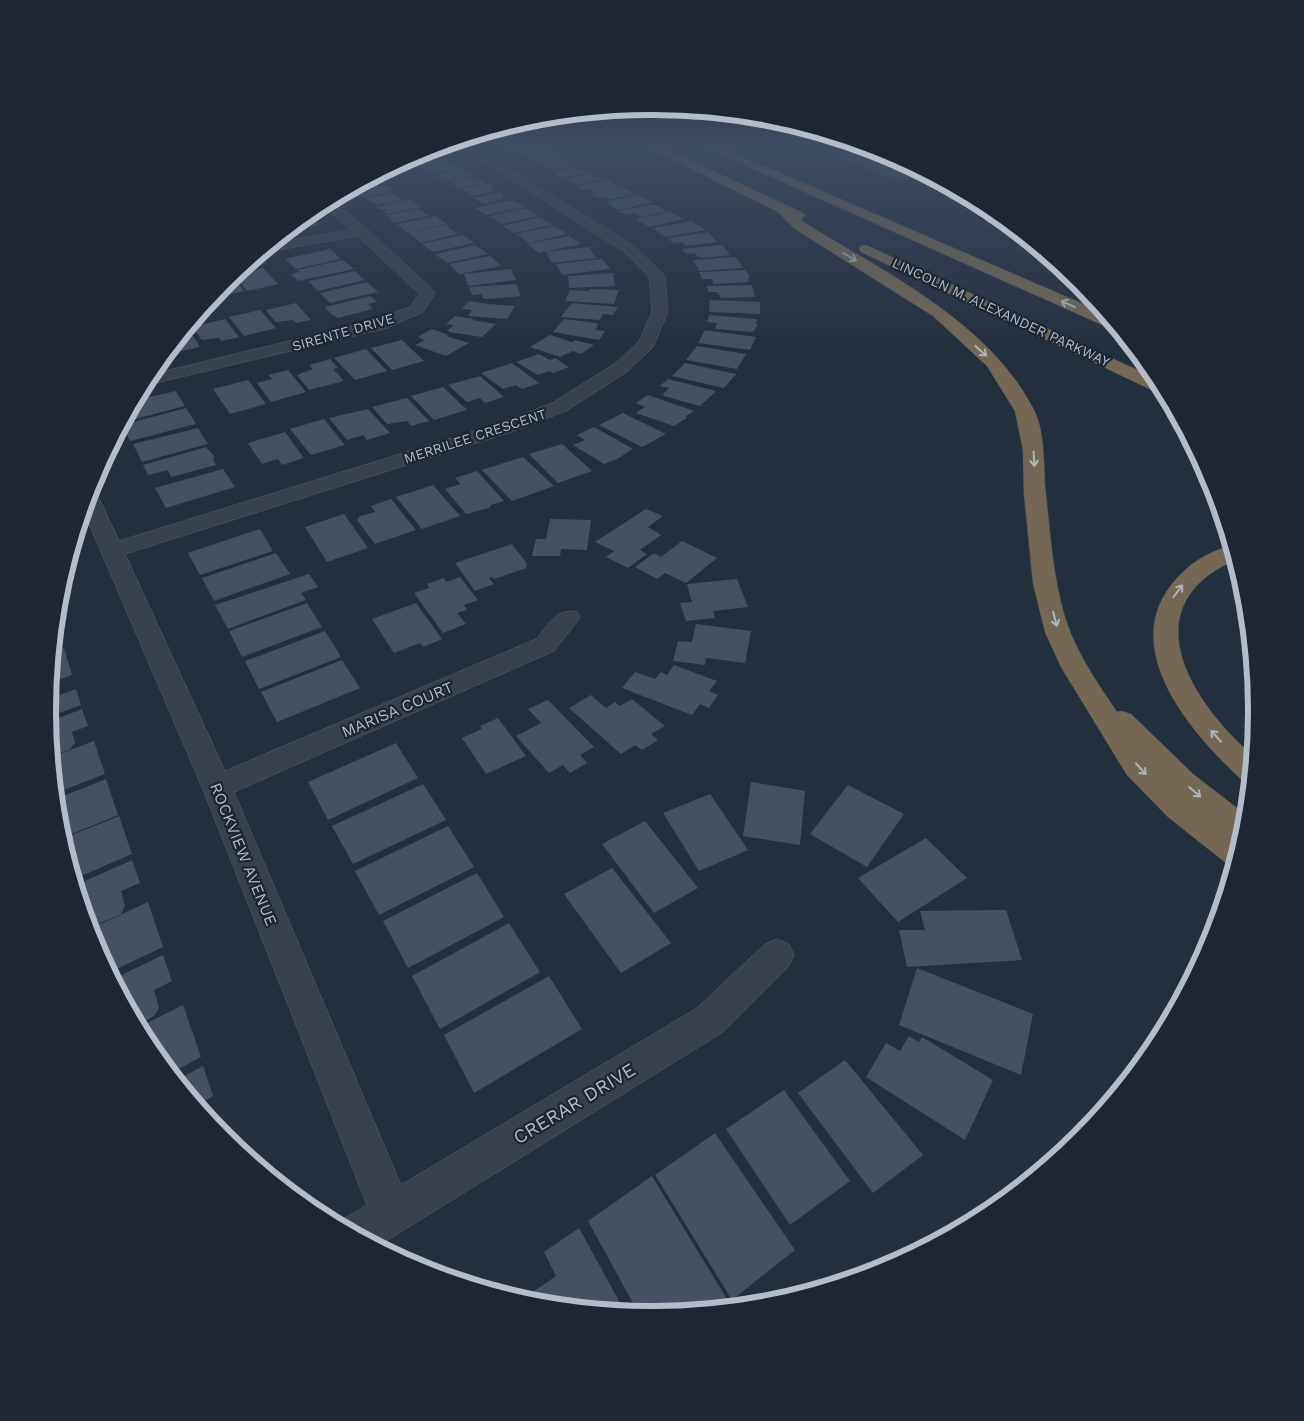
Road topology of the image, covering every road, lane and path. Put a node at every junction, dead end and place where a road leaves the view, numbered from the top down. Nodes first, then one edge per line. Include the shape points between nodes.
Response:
1 (338, 212) edge
2 (570, 212) edge
3 (786, 212) edge
4 (791, 212) edge
5 (859, 212) edge
6 (879, 212) edge
7 (361, 231) junction
8 (278, 247) edge
9 (1076, 292) edge
10 (1099, 317) edge
11 (158, 378) edge
12 (1148, 381) edge
13 (93, 507) edge
14 (112, 551) junction
15 (1227, 555) edge
16 (568, 618) dead end
17 (1084, 686) junction
18 (1245, 764) edge
19 (217, 787) junction
20 (1236, 825) edge
21 (1231, 849) edge
22 (777, 954) dead end
23 (392, 1214) junction
24 (363, 1231) edge

1 - 7 street, SIRENTE DRIVE
2 - 14 street, MERRILEE CRESCENT via 629,249 657,276 660,312 647,342 622,367 559,408 504,428
3 -> 17 highway via 800,226 939,313 994,363 1025,411 1033,450 1045,583 1058,632
4 - 12 highway, LINCOLN M. ALEXANDER PARKWAY
10 -> 5 highway, LINCOLN M. ALEXANDER PARKWAY
6 - 9 highway
7 - 8 street
7 - 11 street, SIRENTE DRIVE via 427,293 417,309 381,324
13 - 14 street, ROCKVIEW AVENUE
14 - 19 street, ROCKVIEW AVENUE
18 -> 15 highway via 1215,736 1188,703 1166,649 1165,623 1172,599 1189,577 1209,562
16 - 19 street, MARISA COURT via 545,645
17 -> 20 highway via 1183,782
17 -> 21 highway via 1137,766 1180,809
19 - 23 street, ROCKVIEW AVENUE
22 - 23 street, CRERAR DRIVE via 710,1020
23 - 24 street, CRERAR DRIVE

